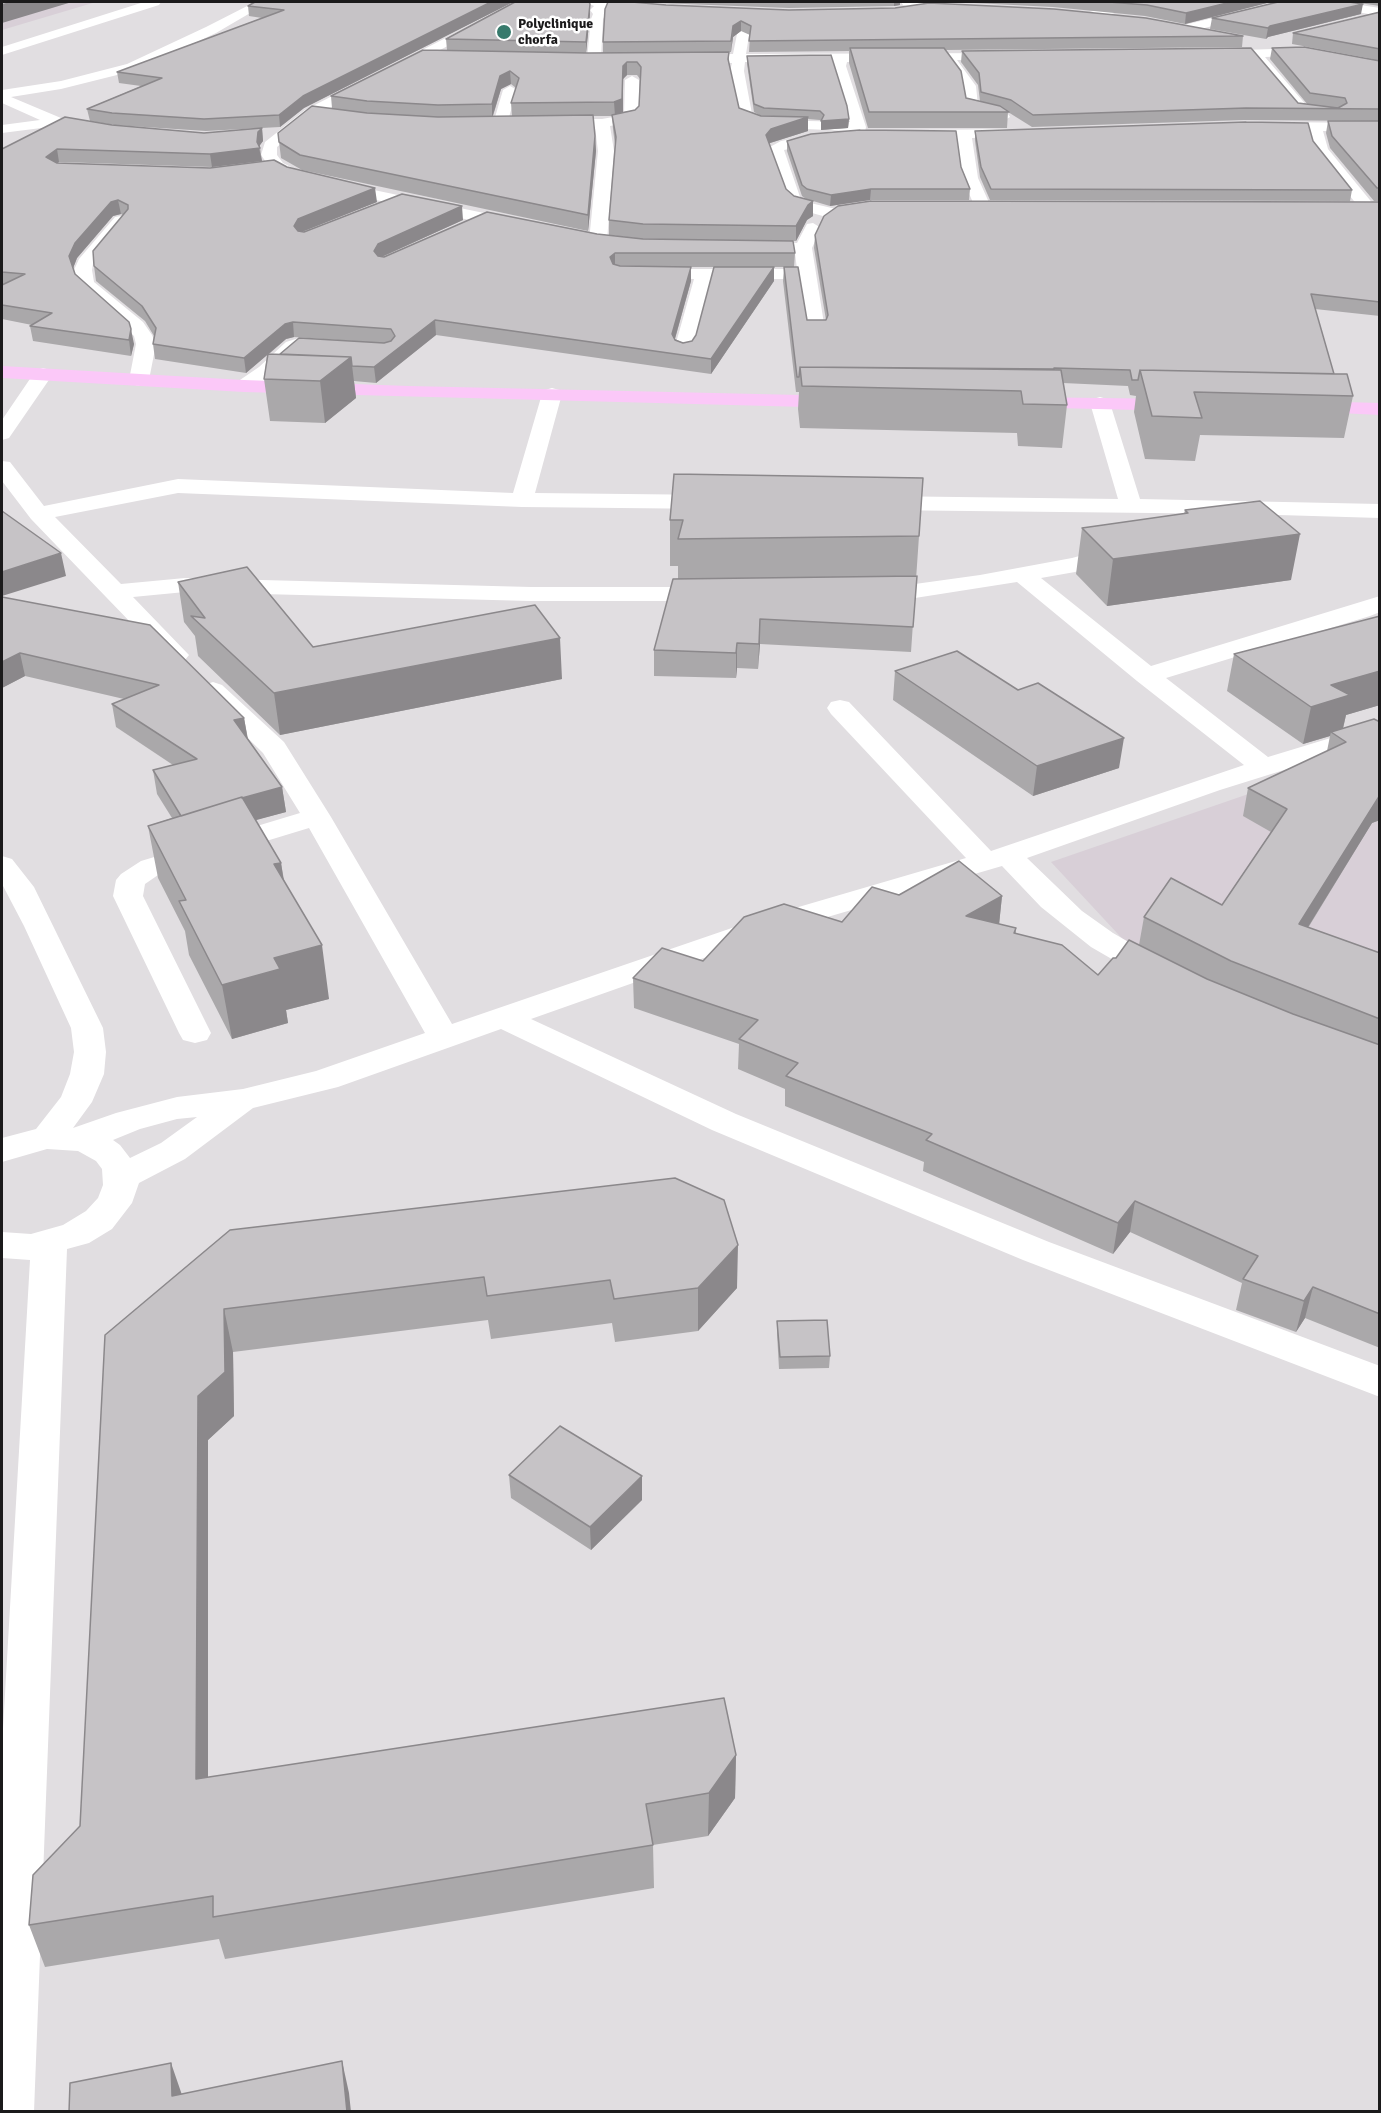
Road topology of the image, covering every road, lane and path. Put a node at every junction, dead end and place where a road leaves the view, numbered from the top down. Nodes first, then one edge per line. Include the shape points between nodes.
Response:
1 (155, 2) edge
2 (263, 2) edge
3 (525, 2) edge
4 (591, 2) edge
5 (1139, 2) edge
6 (1291, 2) edge
7 (1323, 2) edge
8 (607, 3) edge
9 (904, 7) edge
10 (666, 9) edge
11 (979, 9) edge
12 (1380, 14) edge
13 (1125, 20) edge
14 (1353, 21) edge
15 (744, 29) edge
16 (1213, 34) edge
17 (1289, 38) edge
18 (870, 40) edge
19 (956, 40) edge
20 (1245, 40) edge
21 (1261, 49) junction
22 (2, 51) edge
23 (1309, 53) edge
24 (1196, 55) edge
25 (422, 56) junction
26 (1023, 56) edge
27 (841, 57) junction
28 (876, 57) junction
29 (956, 57) junction
30 (444, 58) edge
31 (738, 58) junction
32 (577, 59) edge
33 (670, 59) edge
34 (632, 80) edge
35 (510, 90) edge
36 (2, 96) edge
37 (310, 113) junction
38 (1380, 115) edge
39 (333, 116) edge
40 (57, 122) junction
41 (602, 123) junction
42 (501, 124) junction
43 (480, 125) edge
44 (1244, 126) edge
45 (1314, 127) junction
46 (1380, 127) edge
47 (2, 129) edge
48 (114, 131) edge
49 (859, 131) junction
50 (284, 133) junction
51 (760, 134) junction
52 (263, 135) edge
53 (964, 135) junction
54 (776, 148) junction
55 (277, 166) junction
56 (254, 170) edge
57 (399, 201) junction
58 (961, 207) edge
59 (1344, 208) edge
60 (1374, 208) edge
61 (368, 213) edge
62 (484, 219) junction
63 (121, 221) edge
64 (535, 230) edge
65 (454, 232) edge
66 (600, 242) edge
67 (736, 247) edge
68 (803, 248) junction
69 (633, 273) edge
70 (704, 274) junction
71 (807, 274) junction
72 (816, 330) edge
73 (315, 345) edge
74 (684, 350) edge
75 (2, 372) edge
76 (43, 375) junction
77 (139, 380) junction
78 (244, 386) junction
79 (552, 394) junction
80 (862, 402) edge
81 (998, 403) edge
82 (1100, 403) junction
83 (1201, 406) edge
84 (1284, 407) edge
85 (1380, 409) edge
86 (2, 434) edge
87 (2, 468) edge
88 (522, 500) junction
89 (744, 502) edge
90 (859, 503) edge
91 (1380, 512) edge
92 (39, 514) junction
93 (1142, 522) junction
94 (1023, 575) junction
95 (114, 592) junction
96 (845, 593) edge
97 (734, 595) edge
98 (1380, 603) edge
99 (1146, 676) junction
100 (840, 708) dead end
101 (1380, 731) edge
102 (1264, 767) junction
103 (317, 817) junction
104 (996, 858) junction
105 (2, 864) edge
106 (1184, 985) edge
107 (503, 1018) junction
108 (195, 1034) dead end
109 (445, 1039) junction
110 (243, 1100) junction
111 (47, 1138) junction
112 (81, 1140) junction
113 (2, 1151) edge
114 (120, 1178) junction
115 (49, 1244) junction
116 (2, 1245) edge
117 (1380, 1382) edge
118 (7, 2112) edge

1 - 22 street
2 - 36 street via 132,67
3 - 25 street
4 - 8 street
5 - 13 street via 1086,16
6 - 16 street via 1180,28
7 - 12 street
8 - 10 street
8 - 32 street via 596,10 600,13 599,59
9 - 11 street
12 - 14 street
15 - 31 street
17 - 21 street
18 - 28 street
19 - 29 street
20 - 21 street
21 - 23 street
21 - 24 street
21 - 38 street via 1305,112
25 - 30 street
25 - 37 street
26 - 29 street
27 - 28 street
27 - 31 street
27 - 49 street via 839,66
28 - 29 street
29 - 53 street via 969,86 971,109 1010,119 1031,133
31 - 33 street
31 - 51 street via 745,116
34 - 41 street via 632,114 623,120
35 - 42 street
36 - 40 street
37 - 39 street
37 - 50 street
40 - 47 street
40 - 48 street
41 - 42 street
41 - 66 street via 606,151
42 - 43 street
44 - 45 street
45 - 46 street
45 - 60 street via 1321,150
49 - 51 street
49 - 53 street via 884,135
49 - 54 street via 808,138
50 - 52 street
50 - 55 street via 270,146 269,155
51 - 54 street
53 - 58 street via 970,178 989,207
54 - 68 street via 793,199 800,205 838,211 815,225
55 - 56 street
55 - 57 street via 295,175
57 - 61 street
57 - 62 street
59 - 60 street
62 - 64 street
62 - 65 street
63 - 77 street via 83,270 91,290 143,334 146,344
67 - 68 street
68 - 71 street
69 - 70 street
70 - 71 street
70 - 74 street
71 - 72 street
73 - 78 street via 293,346
75 - 76 main road
76 - 77 main road
76 - 86 street
77 - 78 main road
78 - 79 main road
79 - 80 main road
79 - 88 street
81 - 82 main road
82 - 83 main road
82 - 93 street
84 - 85 main road
87 - 92 street
88 - 89 street
88 - 92 street via 178,486
90 - 93 street
91 - 93 street via 1245,507
92 - 95 street
93 - 94 street via 1124,551
94 - 96 street via 915,591
94 - 99 street
95 - 97 street via 185,585
95 - 103 street via 274,748
98 - 99 street
99 - 102 street
100 - 104 street
101 - 102 street
102 - 104 street
103 - 108 street via 160,863 130,880 128,896
103 - 109 street
104 - 106 street via 1102,940
104 - 107 street via 772,924
105 - 111 street via 39,926 87,1028 90,1052 82,1089
107 - 109 street
107 - 117 street via 724,1122 1036,1251
109 - 110 street via 326,1079
110 - 112 street via 177,1108 128,1121
110 - 114 street via 172,1151
111 - 112 street
111 - 113 street
112 - 114 street via 108,1153 119,1168
114 - 115 street via 114,1203 99,1220
115 - 116 street
115 - 118 street

